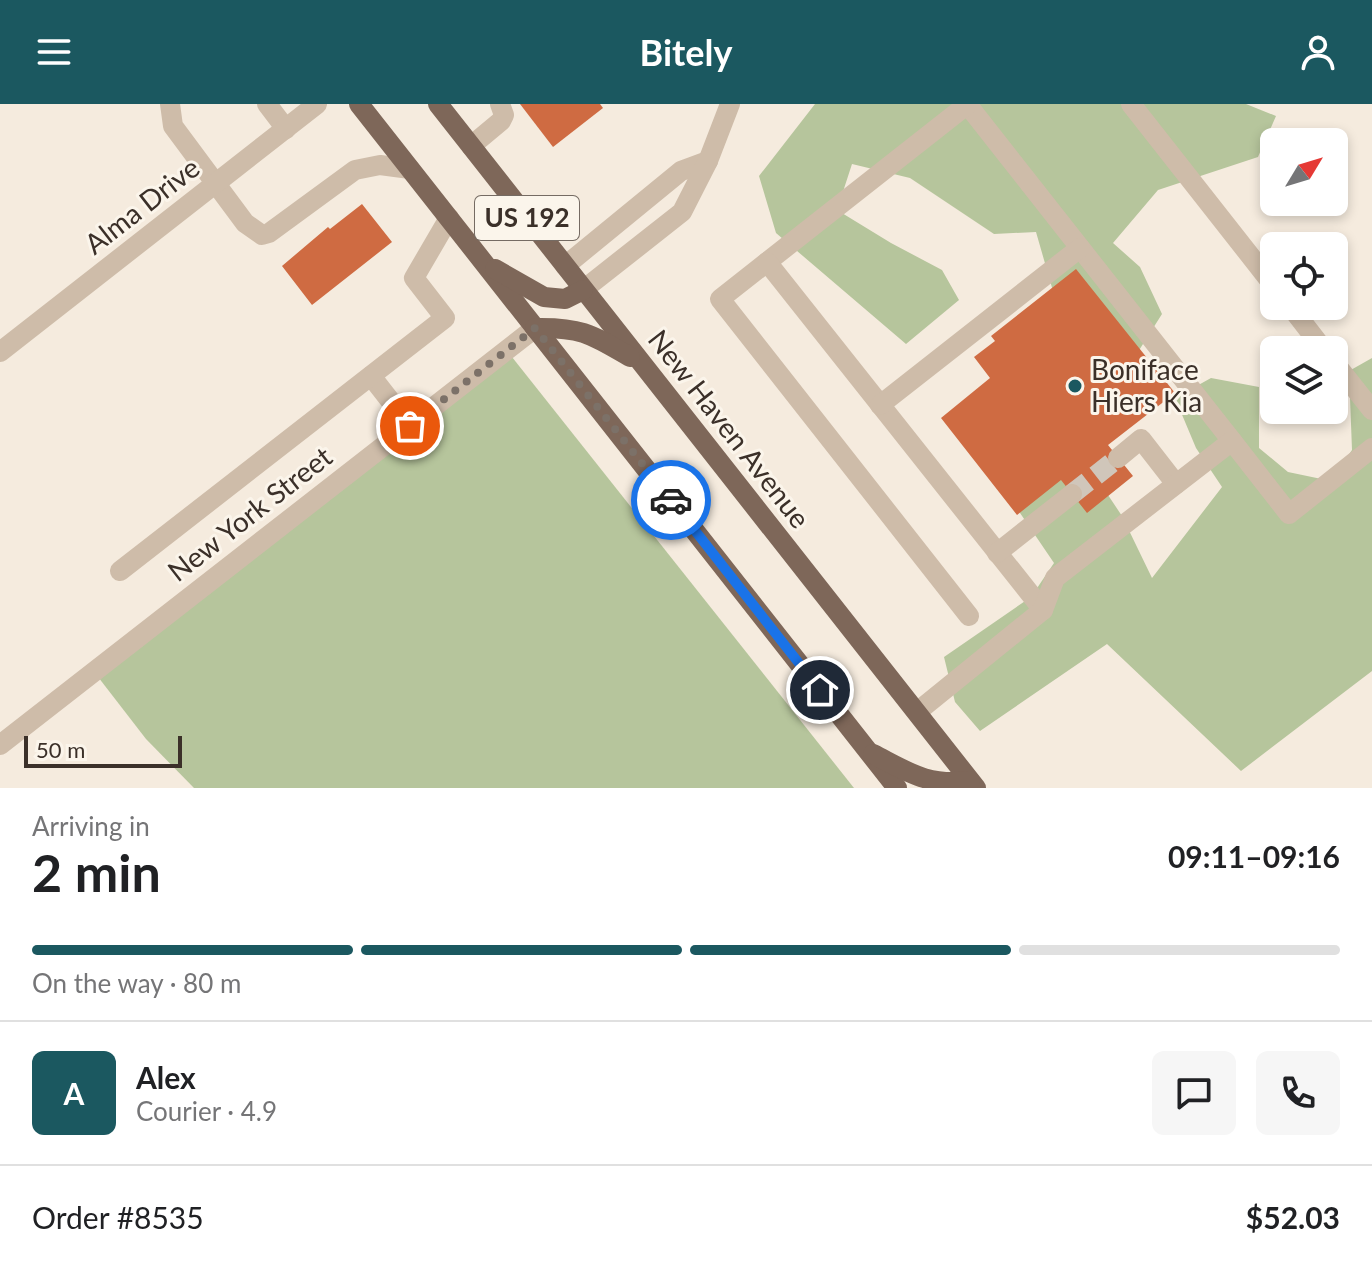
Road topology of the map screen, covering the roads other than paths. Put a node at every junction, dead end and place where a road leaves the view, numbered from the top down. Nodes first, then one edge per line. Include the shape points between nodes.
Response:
1 (170, 104) edge
2 (267, 104) edge
3 (317, 104) edge
4 (359, 104) edge
5 (438, 104) edge
6 (500, 104) edge
7 (730, 104) edge
8 (968, 104) edge
9 (1131, 104) edge
10 (286, 129) junction
11 (471, 146) junction
12 (708, 161) junction
13 (410, 169) junction
14 (216, 184) junction
15 (449, 218) junction
16 (1080, 248) junction
17 (767, 262) junction
18 (485, 263) junction
19 (565, 266) junction
20 (1260, 268) edge
21 (583, 290) junction
22 (1301, 320) edge
23 (535, 328) junction
24 (1313, 336) edge
25 (0, 352) edge
26 (640, 363) junction
27 (371, 376) junction
28 (1348, 380) edge
29 (880, 405) junction
30 (1372, 410) edge
31 (410, 426) junction
32 (1232, 441) junction
33 (1372, 448) edge
34 (1118, 458) tunnel mouth
35 (1176, 484) junction
36 (1072, 494) tunnel mouth
37 (997, 553) junction
38 (120, 571) dead end
39 (1043, 610) junction
40 (969, 616) dead end
41 (917, 712) junction
42 (0, 745) edge
43 (870, 753) junction
44 (973, 784) edge
45 (897, 788) edge

1 - 14 street via 173,126
2 - 10 street
3 - 10 street, Alma Drive
4 - 13 main road, US 192
5 - 11 main road, New Haven Avenue / US 192
6 - 11 street via 501,121
7 - 12 street
8 - 16 street
8 - 17 street
9 - 20 street
10 - 14 street, Alma Drive
11 - 19 main road, New Haven Avenue / US 192
12 - 19 street via 681,171
12 - 21 street via 682,212
13 - 14 street via 380,165 355,170 262,235 245,223
13 - 15 main road, US 192
14 - 25 street, Alma Drive
15 - 18 main road, US 192
15 - 27 street via 414,278 445,318
16 - 29 street
16 - 32 street
17 - 29 street
17 - 40 street via 720,299
18 - 21 main road via 544,297 565,299
18 - 23 main road, US 192
19 - 21 main road, New Haven Avenue / US 192
21 - 26 main road, New Haven Avenue / US 192
22 - 24 street
23 - 26 main road via 568,327 593,335
23 - 31 street, New York Street
23 - 43 main road, US 192
26 - 41 main road, New Haven Avenue / US 192
27 - 31 street
27 - 38 street
28 - 30 street
29 - 37 street
31 - 42 street, New York Street
32 - 33 street via 1289,514
32 - 35 street
34 - 35 street via 1141,439
35 - 39 street via 1055,578
36 - 37 street
37 - 39 street
39 - 41 street
41 - 44 main road, New Haven Avenue / US 192
43 - 44 main road via 923,779
43 - 45 main road, US 192

